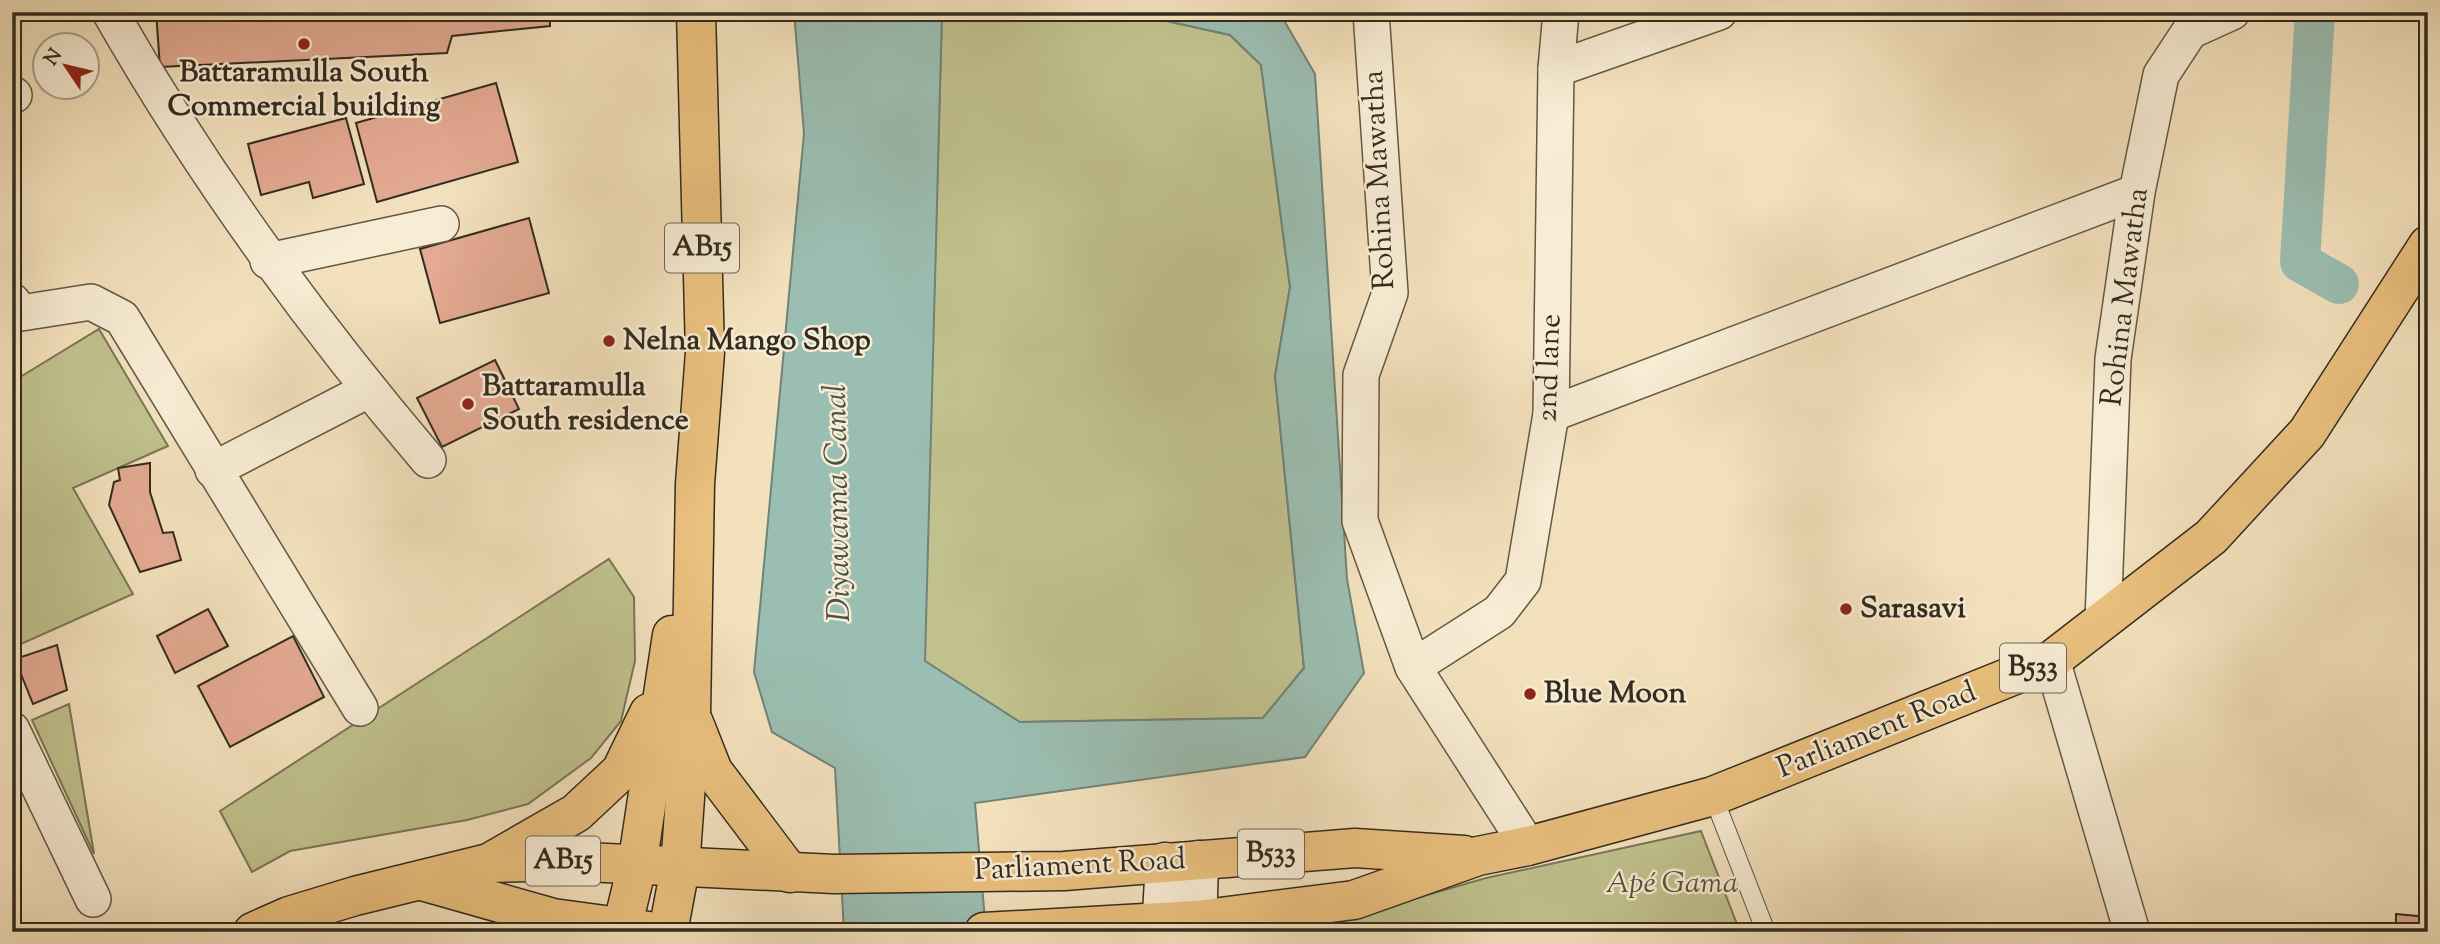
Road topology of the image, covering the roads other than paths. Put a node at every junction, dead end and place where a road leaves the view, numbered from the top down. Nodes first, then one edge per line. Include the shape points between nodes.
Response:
1 (110, 12) edge
2 (696, 12) edge
3 (1371, 12) edge
4 (1561, 12) edge
5 (1719, 12) edge
6 (2232, 12) edge
7 (1556, 69) junction
8 (2137, 192) junction
9 (441, 224) dead end
10 (2428, 245) edge
11 (268, 261) junction
12 (12, 301) edge
13 (368, 390) junction
14 (1551, 414) junction
15 (428, 460) dead end
16 (213, 471) junction
17 (695, 484) junction
18 (2103, 621) junction
19 (2052, 660) junction
20 (1413, 667) junction
21 (666, 680) junction
22 (360, 708) dead end
23 (691, 714) junction
24 (12, 730) edge
25 (1713, 796) junction
26 (1528, 846) junction
27 (1478, 856) junction
28 (1182, 861) junction
29 (489, 863) junction
30 (637, 866) junction
31 (680, 868) junction
32 (790, 873) junction
33 (422, 881) junction
34 (93, 899) dead end
35 (1179, 926) edge
36 (1047, 930) edge
37 (632, 931) edge
38 (253, 932) edge
39 (668, 932) edge
40 (984, 932) edge
41 (1766, 932) edge
42 (2132, 932) edge

1 - 11 street via 162,103
2 - 17 main road, AB15 via 705,352
3 - 20 street, Rohina Mawatha via 1390,293 1361,375 1360,521
4 - 7 street, 2nd lane
5 - 7 street
6 - 8 street, Rohina Mawatha via 2190,31 2161,75
7 - 14 street, 2nd lane
8 - 14 street
8 - 18 street, Rohina Mawatha via 2113,359
9 - 11 street
10 - 18 main road, Parliament Road / B533 via 2307,433 2211,537
11 - 13 street
12 - 16 street via 21,313 92,302 122,318
13 - 15 street
13 - 16 street
14 - 20 street, 2nd lane via 1523,581 1499,612
16 - 22 street
17 - 21 main road, AB15
17 - 23 main road, AB15
18 - 19 main road, Parliament Road / B533
19 - 25 main road, Parliament Road / B533
19 - 42 street
20 - 26 street, Rohina Mawatha
21 - 29 main road via 621,771 576,813
21 - 30 main road, AB15
23 - 31 main road, AB15
23 - 32 main road via 713,771
24 - 34 street
25 - 26 main road, Parliament Road / B533
25 - 41 lane
26 - 27 main road, Parliament Road / B533
27 - 28 main road, Parliament Road / B533 via 1355,848
27 - 35 main road, Parliament Road / B533 via 1354,900
28 - 32 main road, Parliament Road / B533 via 1064,871
28 - 35 main road
29 - 30 main road, Parliament Road / AB15 via 565,861
29 - 33 main road, Parliament Road / AB15
30 - 31 main road, Parliament Road / AB15
30 - 37 main road, Parliament Road / AB15
31 - 32 main road, Parliament Road / B533
31 - 39 main road, AB15
33 - 37 main road, Parliament Road / AB15 via 553,918
33 - 38 main road, Parliament Road / AB15 via 329,903
35 - 36 main road, Parliament Road / B533
36 - 40 main road, Parliament Road / B533

